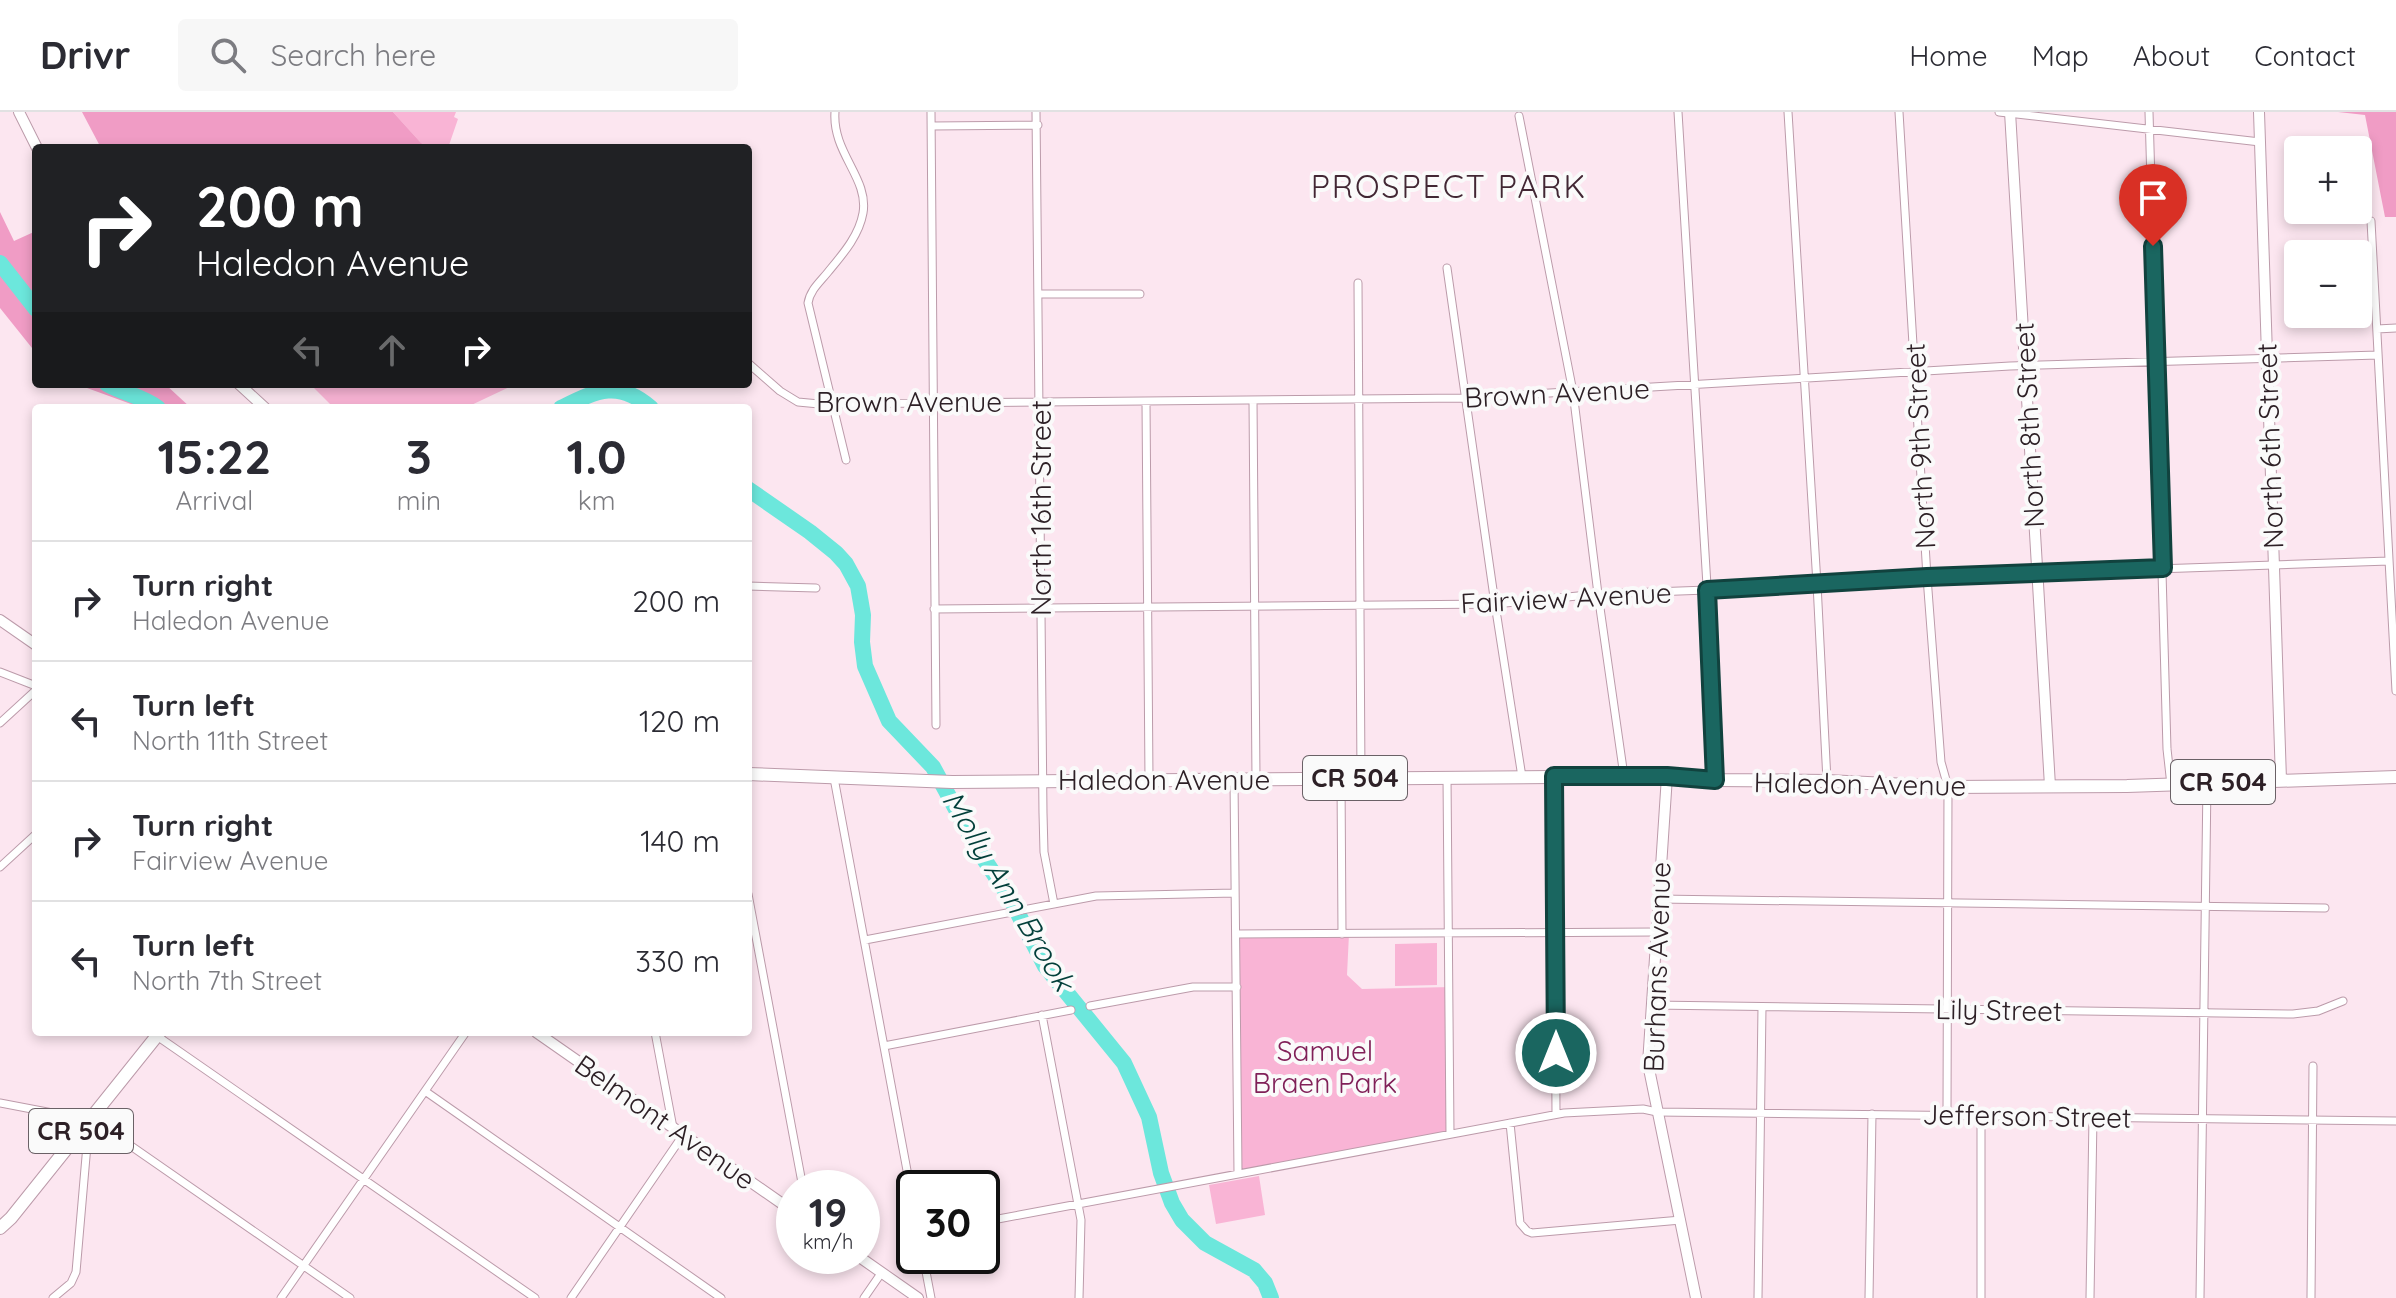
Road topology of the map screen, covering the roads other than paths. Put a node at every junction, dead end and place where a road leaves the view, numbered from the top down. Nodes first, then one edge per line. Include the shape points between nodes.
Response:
1 (19, 112) edge
2 (835, 112) edge
3 (931, 112) edge
4 (1036, 112) edge
5 (1678, 112) edge
6 (1788, 112) edge
7 (1899, 112) edge
8 (2006, 112) edge
9 (2149, 112) edge
10 (2259, 112) edge
11 (1519, 116) dead end
12 (1038, 125) junction
13 (932, 126) junction
14 (2149, 130) junction
15 (2260, 142) junction
16 (35, 144) edge
17 (2371, 224) edge
18 (1447, 268) dead end
19 (1358, 283) dead end
20 (1039, 294) junction
21 (1140, 294) dead end
22 (2396, 328) edge
23 (2377, 329) junction
24 (2378, 355) junction
25 (2267, 359) junction
26 (2156, 362) junction
27 (2026, 365) junction
28 (752, 366) edge
29 (1915, 371) junction
30 (1804, 378) junction
31 (1695, 385) junction
32 (243, 388) edge
33 (1573, 392) junction
34 (1466, 398) junction
35 (1253, 400) junction
36 (1359, 400) junction
37 (1040, 402) junction
38 (1146, 402) junction
39 (933, 403) junction
40 (261, 404) edge
41 (833, 404) junction
42 (846, 460) dead end
43 (2386, 497) junction
44 (2396, 498) edge
45 (2389, 561) junction
46 (2274, 565) junction
47 (2163, 568) junction
48 (2038, 572) junction
49 (1927, 577) junction
50 (1817, 584) junction
51 (752, 586) edge
52 (816, 588) dead end
53 (1707, 590) junction
54 (1598, 594) junction
55 (1495, 604) junction
56 (1361, 605) junction
57 (1254, 606) junction
58 (1148, 607) junction
59 (1041, 608) junction
60 (934, 609) junction
61 (2394, 615) edge
62 (0, 620) edge
63 (32, 642) edge
64 (0, 672) edge
65 (32, 686) edge
66 (2396, 691) edge
67 (32, 692) edge
68 (0, 723) edge
69 (936, 725) dead end
70 (752, 774) edge
71 (834, 776) junction
72 (1554, 776) junction
73 (1624, 776) junction
74 (1667, 776) junction
75 (1447, 777) junction
76 (1522, 777) junction
77 (2396, 777) edge
78 (1341, 778) junction
79 (1361, 778) junction
80 (1256, 779) junction
81 (1149, 780) junction
82 (1234, 780) junction
83 (1715, 780) junction
84 (2281, 780) junction
85 (1043, 781) junction
86 (1827, 781) junction
87 (2207, 782) junction
88 (2171, 785) junction
89 (2050, 786) junction
90 (1948, 787) junction
91 (32, 838) edge
92 (1, 865) edge
93 (1235, 893) junction
94 (1658, 899) junction
95 (1949, 903) junction
96 (1054, 904) junction
97 (2205, 906) junction
98 (2325, 908) dead end
99 (752, 915) edge
100 (1555, 932) junction
101 (1656, 932) junction
102 (1449, 933) junction
103 (1236, 934) junction
104 (1342, 934) junction
105 (865, 940) junction
106 (1237, 987) junction
107 (2343, 1001) dead end
108 (1652, 1005) junction
109 (1090, 1006) dead end
110 (1762, 1007) junction
111 (1948, 1009) junction
112 (1071, 1010) dead end
113 (2204, 1013) junction
114 (1042, 1015) junction
115 (156, 1036) edge
116 (161, 1036) edge
117 (463, 1036) edge
118 (542, 1036) edge
119 (656, 1036) edge
120 (884, 1046) junction
121 (2313, 1066) dead end
122 (425, 1091) junction
123 (0, 1103) edge
124 (1657, 1112) junction
125 (1760, 1113) junction
126 (1556, 1114) junction
127 (1872, 1114) junction
128 (1947, 1115) junction
129 (1981, 1116) junction
130 (2093, 1117) junction
131 (2203, 1119) junction
132 (89, 1120) junction
133 (2313, 1120) junction
134 (2396, 1121) edge
135 (1510, 1123) junction
136 (673, 1128) junction
137 (1450, 1134) junction
138 (683, 1135) junction
139 (800, 1170) edge
140 (907, 1170) edge
141 (1238, 1173) junction
142 (364, 1180) junction
143 (776, 1200) edge
144 (1077, 1204) junction
145 (1000, 1219) edge
146 (1681, 1220) junction
147 (620, 1227) junction
148 (0, 1228) edge
149 (304, 1266) junction
150 (882, 1272) joint
151 (926, 1274) edge
152 (53, 1298) edge
153 (281, 1298) edge
154 (350, 1298) edge
155 (535, 1298) edge
156 (571, 1298) edge
157 (721, 1298) edge
158 (864, 1298) edge
159 (918, 1298) edge
160 (931, 1298) edge
161 (1079, 1298) edge
162 (1696, 1298) edge
163 (1758, 1298) edge
164 (1869, 1298) edge
165 (1981, 1298) edge
166 (2090, 1298) edge
167 (2200, 1298) edge
168 (2311, 1298) edge

1 - 16 street
2 - 41 street via 838,142 864,202 859,230 808,303
3 - 13 street
4 - 12 street, North 16th Street
5 - 31 street
6 - 30 street
7 - 29 street, North 9th Street
8 - 14 street
8 - 27 street, North 8th Street
9 - 14 street
10 - 15 street, North 6th Street
11 - 33 street
12 - 13 street
12 - 20 street, North 16th Street
13 - 39 street
14 - 15 street
14 - 26 street
15 - 25 street, North 6th Street
17 - 23 street
18 - 34 street
19 - 36 street
20 - 21 street
20 - 37 street, North 16th Street
22 - 23 street
23 - 24 street
24 - 25 street, Brown Avenue
24 - 43 street
25 - 26 street, Brown Avenue
25 - 46 street, North 6th Street
26 - 27 street, Brown Avenue
26 - 47 street
27 - 29 street, Brown Avenue
27 - 48 street, North 8th Street
28 - 41 street, Brown Avenue via 798,402
29 - 30 street, Brown Avenue
29 - 49 street, North 9th Street
30 - 31 street, Brown Avenue
30 - 50 street
31 - 33 street, Brown Avenue
31 - 53 street
32 - 40 street
33 - 34 street, Brown Avenue
33 - 54 street
34 - 36 street, Brown Avenue
34 - 55 street
35 - 36 street, Brown Avenue
35 - 38 street, Brown Avenue
35 - 57 street
36 - 56 street
37 - 38 street, Brown Avenue
37 - 39 street, Brown Avenue
37 - 59 street, North 16th Street
38 - 58 street
39 - 41 street, Brown Avenue
39 - 60 street
41 - 42 street
43 - 44 street
43 - 45 street
45 - 46 street, Fairview Avenue
45 - 61 street
46 - 47 street, Fairview Avenue
46 - 84 street, North 6th Street
47 - 48 street, Fairview Avenue
47 - 88 street
48 - 49 street, Fairview Avenue
48 - 89 street, North 8th Street
49 - 50 street, Fairview Avenue
49 - 90 street, North 9th Street via 1941,762
50 - 53 street, Fairview Avenue
50 - 86 street
51 - 52 street
53 - 54 street, Fairview Avenue
53 - 83 street
54 - 55 street, Fairview Avenue
54 - 73 street
55 - 56 street, Fairview Avenue
55 - 76 street
56 - 57 street, Fairview Avenue
56 - 79 street
57 - 58 street, Fairview Avenue
57 - 80 street
58 - 59 street, Fairview Avenue
58 - 81 street
59 - 60 street, Fairview Avenue
59 - 85 street, North 16th Street
60 - 69 street
61 - 66 street
62 - 63 street
64 - 65 street
67 - 68 street
70 - 71 main road, Haledon Avenue / CR 504
71 - 85 main road, Haledon Avenue / CR 504
71 - 105 street
72 - 73 main road, Haledon Avenue / CR 504
72 - 76 main road, Haledon Avenue / CR 504
72 - 100 street
73 - 74 main road, Haledon Avenue / CR 504
74 - 83 main road, Haledon Avenue / CR 504
74 - 94 street, Burhans Avenue
75 - 76 main road, Haledon Avenue / CR 504
75 - 79 main road, Haledon Avenue / CR 504
75 - 102 street
77 - 84 main road, Haledon Avenue / CR 504
78 - 79 main road, Haledon Avenue / CR 504
78 - 80 main road, Haledon Avenue / CR 504
78 - 104 street
80 - 82 main road, Haledon Avenue / CR 504
81 - 82 main road, Haledon Avenue / CR 504
81 - 85 main road, Haledon Avenue / CR 504
82 - 93 street
83 - 86 main road, Haledon Avenue / CR 504
84 - 87 main road, Haledon Avenue / CR 504
85 - 96 street, North 16th Street via 1044,852
86 - 90 main road, Haledon Avenue / CR 504
87 - 88 main road, Haledon Avenue / CR 504
87 - 97 street
88 - 89 main road, Haledon Avenue / CR 504
89 - 90 main road, Haledon Avenue / CR 504
90 - 95 street, North 9th Street
91 - 92 street
93 - 96 street via 1113,894
93 - 103 street
94 - 95 street
94 - 101 street, Burhans Avenue
95 - 97 street
95 - 111 street, North 9th Street
96 - 105 street
97 - 98 street
97 - 113 street
99 - 139 street
100 - 101 street
100 - 102 street
100 - 126 street
101 - 108 street, Burhans Avenue
102 - 104 street
102 - 137 street
103 - 104 street
103 - 106 street
105 - 120 street
106 - 109 street via 1193,987
106 - 141 street
107 - 113 street, Lily Street via 2293,1014
108 - 110 street, Lily Street
108 - 124 street, Burhans Avenue via 1648,1064
110 - 111 street, Lily Street
110 - 125 street
111 - 113 street, Lily Street
111 - 128 street, North 9th Street
112 - 114 street
113 - 131 street
114 - 120 street
114 - 144 street
115 - 132 main road, CR 504
116 - 142 street
117 - 122 street
118 - 136 street, Belmont Avenue
119 - 136 street
120 - 140 street
121 - 133 street
122 - 142 street
122 - 147 street
123 - 132 street
124 - 125 street, Jefferson Street
124 - 126 street, Jefferson Street
124 - 146 street, Burhans Avenue
125 - 127 street, Jefferson Street
125 - 163 street
126 - 135 street, Jefferson Street
127 - 128 street, Jefferson Street
127 - 164 street
128 - 129 street, Jefferson Street
129 - 130 street, Jefferson Street
129 - 165 street
130 - 131 street, Jefferson Street
130 - 166 street
131 - 133 street, Jefferson Street
131 - 167 street
132 - 148 main road, CR 504
132 - 149 street
132 - 152 street via 76,1272
133 - 134 street, Jefferson Street
133 - 168 street
135 - 137 street, Jefferson Street
135 - 146 street via 1520,1223 1527,1231
136 - 138 street, Belmont Avenue
137 - 141 street, Jefferson Street
138 - 143 street, Belmont Avenue
138 - 147 street
141 - 144 street, Jefferson Street
142 - 149 street
142 - 155 street
144 - 145 street, Jefferson Street
144 - 161 street
146 - 162 street, Burhans Avenue
147 - 156 street
147 - 157 street
149 - 153 street
149 - 154 street
150 - 158 street
150 - 159 street
151 - 160 street

